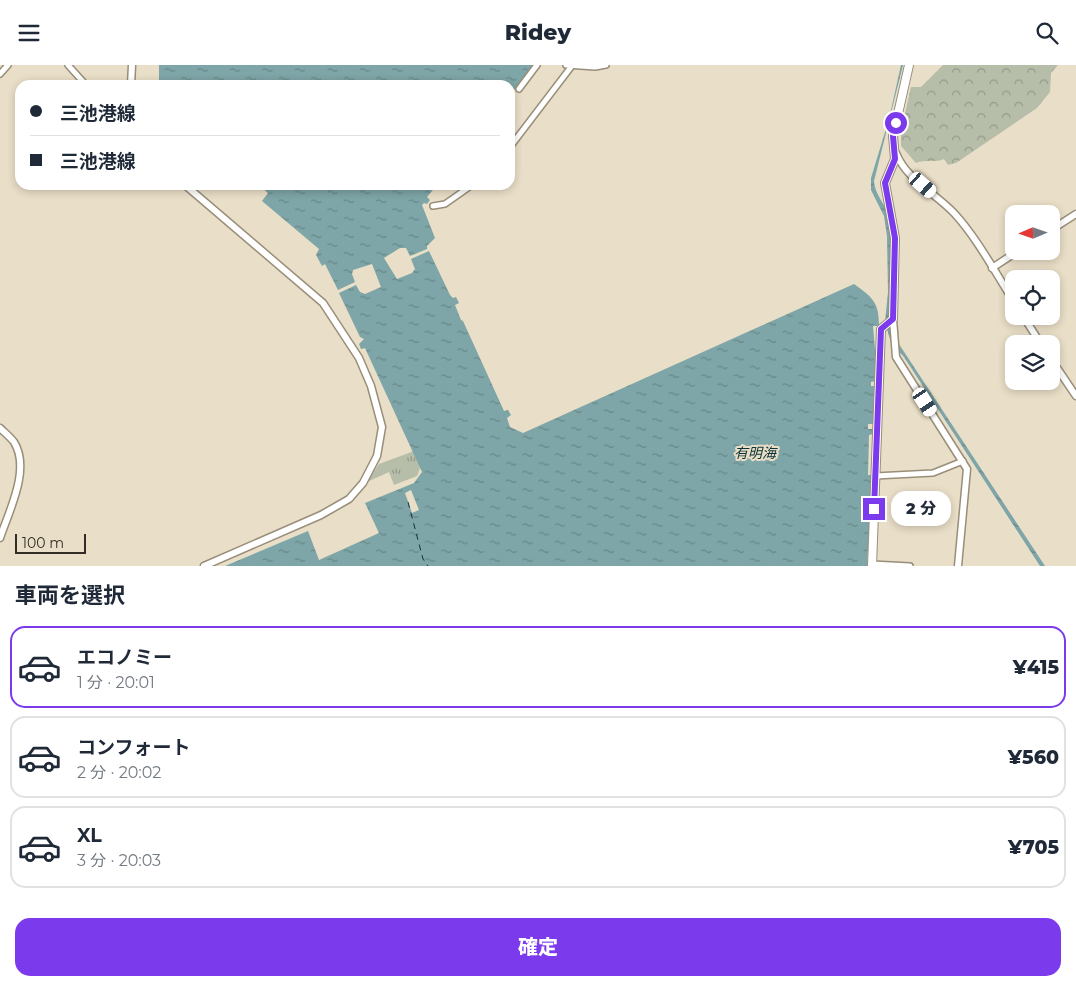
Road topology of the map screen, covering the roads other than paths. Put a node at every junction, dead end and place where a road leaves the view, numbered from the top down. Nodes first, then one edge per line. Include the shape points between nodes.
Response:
1 (8, 65) edge
2 (68, 65) edge
3 (132, 65) edge
4 (537, 65) edge
5 (606, 65) edge
6 (909, 65) edge
7 (569, 66) edge
8 (0, 74) edge
9 (82, 80) edge
10 (131, 80) edge
11 (519, 89) dead end
12 (515, 140) edge
13 (895, 150) junction
14 (191, 190) edge
15 (465, 190) edge
16 (433, 206) dead end
17 (1076, 214) edge
18 (1060, 224) edge
19 (1005, 260) edge
20 (992, 268) junction
21 (1005, 288) edge
22 (889, 323) junction
23 (1060, 372) edge
24 (1076, 396) edge
25 (0, 428) edge
26 (963, 461) junction
27 (875, 476) junction
28 (0, 538) edge
29 (872, 565) edge
30 (204, 566) edge
31 (910, 566) edge
32 (958, 566) edge

1 - 8 street
2 - 9 street
3 - 10 street
4 - 11 street
5 - 7 street
6 - 13 main road via 893,136
7 - 12 street
13 - 20 street via 903,167 954,213
13 - 22 main road via 895,159 885,183 895,238
14 - 30 street via 323,303 359,358 371,386 382,427 378,457 349,499 321,515
15 - 16 street via 445,204
17 - 18 street
19 - 20 street
20 - 21 street
22 - 26 street via 896,357
22 - 27 main road via 881,329
23 - 24 street
25 - 28 street via 13,441 20,461 18,479
26 - 27 street via 933,473
26 - 32 street via 968,475
27 - 29 main road
29 - 31 street

